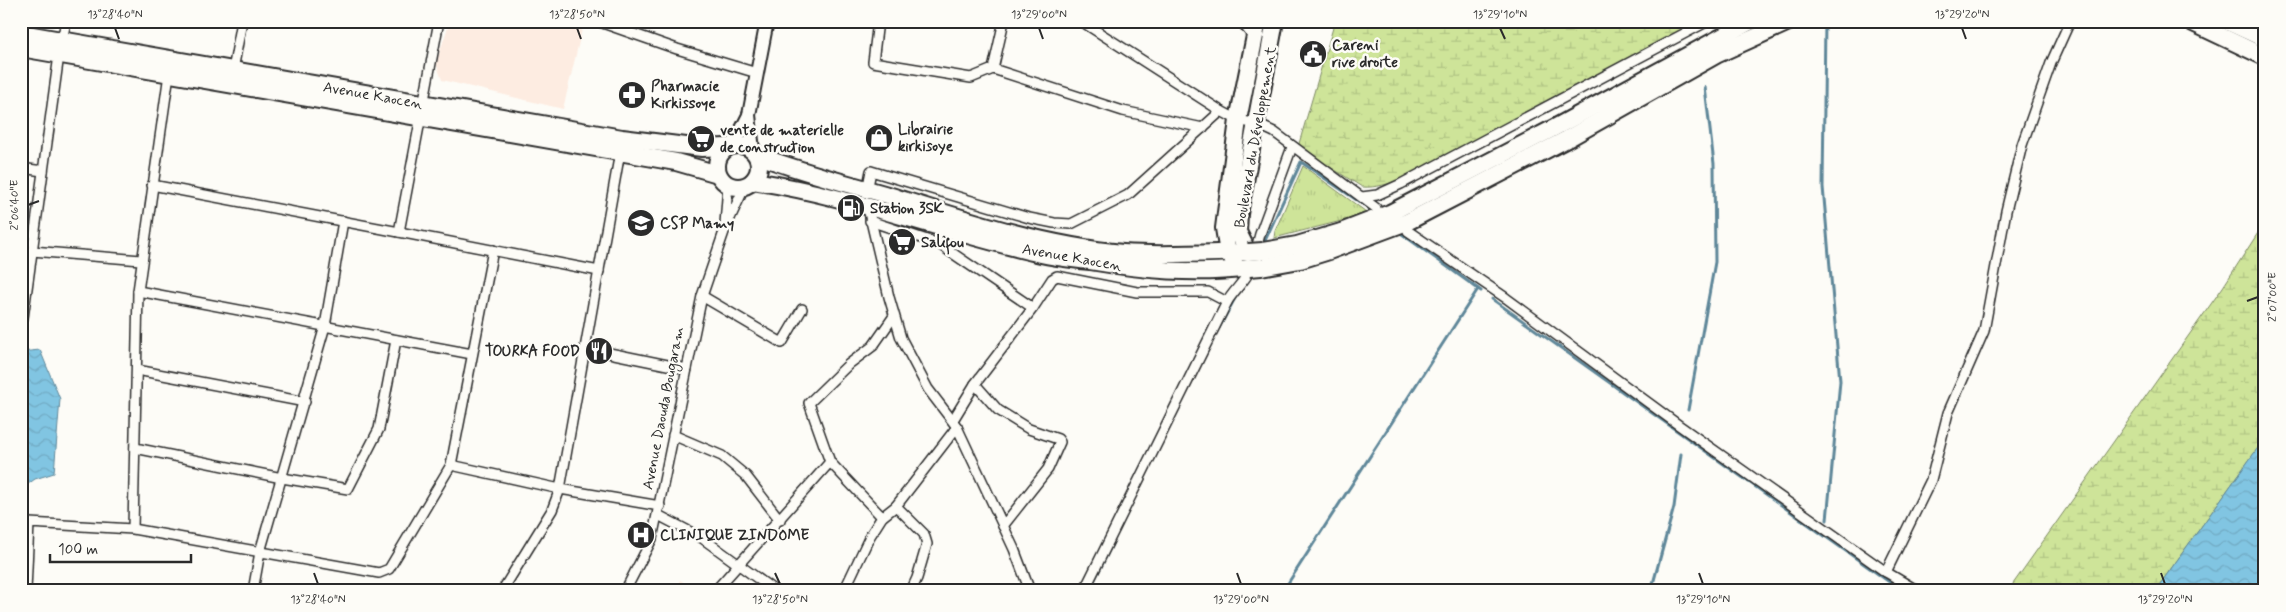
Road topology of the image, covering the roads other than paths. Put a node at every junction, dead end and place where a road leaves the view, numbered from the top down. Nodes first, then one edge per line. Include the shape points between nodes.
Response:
1 (66, 21) edge
2 (242, 21) edge
3 (439, 21) edge
4 (597, 21) edge
5 (767, 21) edge
6 (878, 21) edge
7 (1004, 21) edge
8 (1081, 21) edge
9 (1241, 21) edge
10 (1258, 21) edge
11 (1275, 21) edge
12 (1708, 21) edge
13 (1751, 21) edge
14 (1791, 21) edge
15 (2070, 21) edge
16 (2189, 21) edge
17 (2226, 21) edge
18 (21, 33) edge
19 (1255, 39) junction
20 (2265, 39) edge
21 (21, 48) edge
22 (60, 48) junction
23 (1715, 48) junction
24 (2265, 57) edge
25 (993, 69) junction
26 (233, 70) junction
27 (757, 73) junction
28 (169, 74) junction
29 (1221, 111) junction
30 (422, 112) junction
31 (749, 115) junction
32 (1238, 120) junction
33 (1257, 124) junction
34 (1203, 128) junction
35 (730, 146) junction
36 (1292, 147) junction
37 (620, 152) junction
38 (755, 153) junction
39 (21, 168) edge
40 (43, 171) junction
41 (723, 180) junction
42 (749, 183) junction
43 (152, 185) junction
44 (867, 197) junction
45 (1362, 197) junction
46 (1376, 208) dead end
47 (343, 221) junction
48 (870, 222) junction
49 (1224, 228) junction
50 (725, 229) junction
51 (1408, 231) dead end
52 (399, 232) junction
53 (493, 250) junction
54 (32, 251) junction
55 (1229, 252) junction
56 (1195, 254) junction
57 (141, 260) junction
58 (1253, 260) junction
59 (599, 271) junction
60 (25, 277) edge
61 (138, 291) junction
62 (702, 296) junction
63 (1227, 302) junction
64 (1032, 308) junction
65 (802, 309) dead end
66 (894, 316) junction
67 (22, 318) dead end
68 (325, 326) junction
69 (396, 340) junction
70 (585, 348) junction
71 (472, 354) junction
72 (687, 369) junction
73 (137, 370) junction
74 (975, 384) junction
75 (305, 402) junction
76 (955, 424) junction
77 (673, 435) junction
78 (135, 448) junction
79 (830, 462) junction
80 (451, 465) junction
81 (282, 478) junction
82 (560, 489) junction
83 (896, 506) junction
84 (659, 510) junction
85 (882, 517) junction
86 (780, 520) junction
87 (1003, 526) junction
88 (132, 529) junction
89 (260, 552) junction
90 (738, 565) junction
91 (1886, 572) junction
92 (628, 589) edge
93 (26, 591) edge
94 (253, 591) edge
95 (502, 591) edge
96 (715, 591) edge
97 (775, 591) edge
98 (844, 591) edge
99 (911, 591) edge
100 (1030, 591) edge
101 (1084, 591) edge
102 (1918, 591) edge

1 - 22 street
2 - 26 street
3 - 30 street
4 - 27 street
5 - 27 street
6 - 25 street via 873,62 971,78
7 - 25 street
8 - 29 street
9 - 19 street
10 - 19 highway, Boulevard du Développement
11 - 33 highway, Boulevard du Développement
12 - 45 street via 1401,184 1377,195
13 - 23 highway
14 - 23 highway
15 - 91 street via 2051,63 2022,145 1984,331 1948,413 1931,480
16 - 24 highway
17 - 20 highway
18 - 22 highway, Avenue Kaocen
19 - 32 highway, Boulevard du Développement
21 - 22 highway, Avenue Kaocen
22 - 26 highway, Avenue Kaocen
22 - 28 highway, Avenue Kaocen
22 - 40 street
23 - 58 highway via 1390,213
25 - 34 street via 1123,111
26 - 30 highway, Avenue Kaocen
27 - 31 street
28 - 30 highway, Avenue Kaocen
28 - 43 street
29 - 32 street
29 - 34 street
30 - 35 highway, Avenue Kaocen via 702,148
30 - 37 highway, Avenue Kaocen
30 - 52 street
31 - 35 street
31 - 38 street
32 - 33 street
32 - 49 highway, Boulevard du Développement
33 - 36 street via 1274,132
33 - 58 highway, Boulevard du Développement via 1238,228 1240,239
34 - 44 street via 1128,195 1071,224 1029,218 871,171
35 - 38 highway via 741,144
35 - 41 highway via 717,160
36 - 45 street
36 - 63 street via 1260,234 1249,275 1238,284
37 - 41 highway, Avenue Kaocen via 676,162
37 - 59 street
38 - 42 highway via 759,169
38 - 44 highway, Avenue Kaocen
39 - 40 street
40 - 54 street
41 - 42 highway via 735,187
41 - 50 street, Avenue Daouda Bougaram
42 - 44 highway, Avenue Kaocen
42 - 50 street, Avenue Daouda Bougaram
43 - 47 street
43 - 57 street
44 - 48 street
44 - 56 highway, Avenue Kaocen via 1066,245 1122,253
44 - 58 highway, Avenue Kaocen via 1041,254 1175,272 1223,271
45 - 46 street
47 - 52 street
47 - 68 street
48 - 64 street via 939,244
48 - 66 street
49 - 55 highway
49 - 56 highway via 1214,243
50 - 62 street, Avenue Daouda Bougaram
51 - 91 street
52 - 53 street
53 - 59 street
53 - 71 street
54 - 57 street
54 - 60 street
55 - 56 highway, Avenue Kaocen
55 - 58 highway, Avenue Kaocen
57 - 61 street
59 - 70 street
60 - 67 street
61 - 68 street
61 - 73 street
62 - 65 street via 782,343
62 - 72 street, Avenue Daouda Bougaram
63 - 64 street via 1208,292 1136,292 1057,276
63 - 101 street
64 - 74 street
66 - 76 street via 928,388
66 - 79 street via 873,346 849,364 810,403
68 - 69 street
68 - 75 street
69 - 71 street
69 - 81 street via 379,429 351,487 345,489
70 - 72 street
70 - 82 street
71 - 80 street
72 - 77 street, Avenue Daouda Bougaram
73 - 75 street
73 - 78 street
74 - 76 street
74 - 87 street via 998,410 1029,428 1058,438 1060,442 1048,469
75 - 81 street
76 - 83 street
76 - 87 street
77 - 84 street, Avenue Daouda Bougaram
77 - 86 street via 722,456 746,476
78 - 81 street
78 - 88 street
79 - 85 street
79 - 86 street
80 - 82 street
80 - 89 street via 389,569 384,572
81 - 89 street
82 - 84 street
82 - 95 street via 552,510
83 - 85 street
83 - 99 street via 924,534 927,544
84 - 90 street
84 - 92 street, Avenue Daouda Bougaram via 652,538
85 - 98 street
86 - 90 street
87 - 100 street
88 - 89 street
88 - 93 street via 29,523
89 - 94 street
90 - 96 street
90 - 97 street
91 - 102 street

